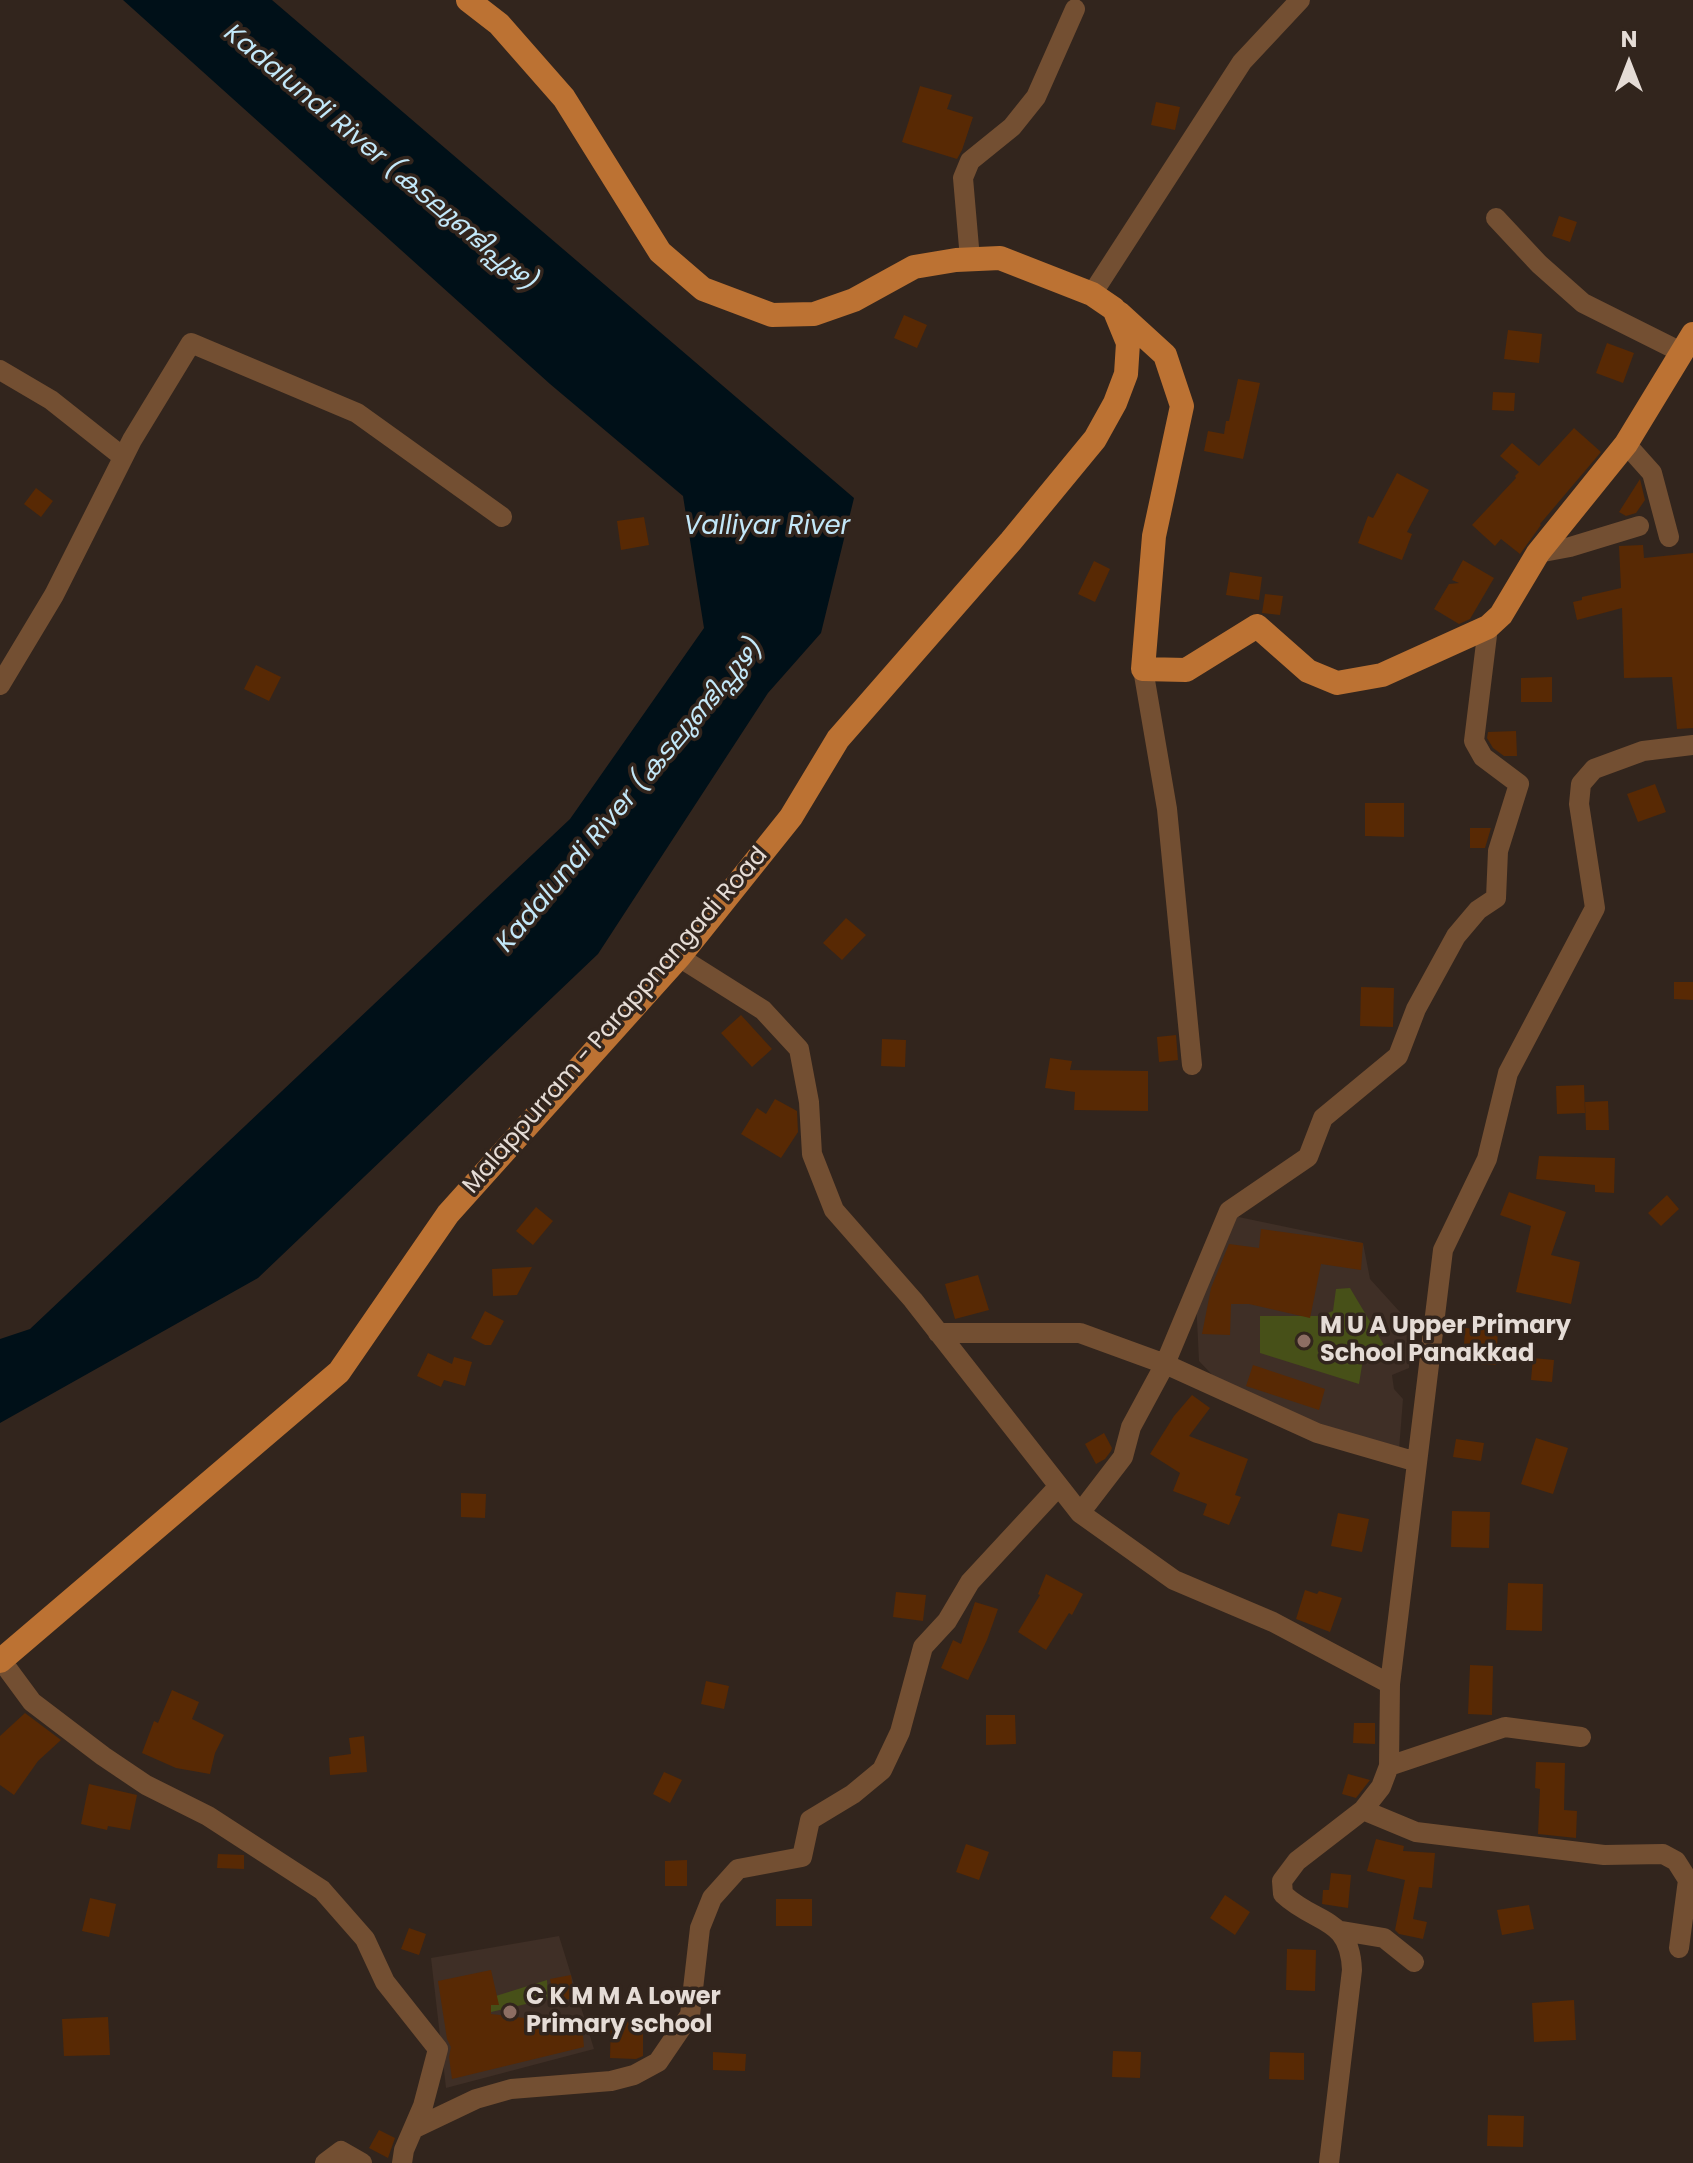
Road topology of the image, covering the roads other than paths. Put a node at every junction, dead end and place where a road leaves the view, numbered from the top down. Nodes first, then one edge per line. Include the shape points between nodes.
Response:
1 (468, 0) edge
2 (1300, 0) edge
3 (1075, 9) dead end
4 (1496, 218) dead end
5 (970, 259) junction
6 (1092, 294) junction
7 (1114, 309) junction
8 (1687, 343) edge
9 (0, 370) edge
10 (1626, 444) junction
11 (123, 457) junction
12 (502, 517) dead end
13 (1639, 526) dead end
14 (1669, 537) dead end
15 (1538, 553) junction
16 (1488, 627) junction
17 (1143, 669) junction
18 (0, 685) edge
19 (1693, 745) edge
20 (679, 957) junction
21 (1192, 1065) dead end
22 (938, 1333) junction
23 (1165, 1364) junction
24 (1417, 1462) junction
25 (1058, 1487) junction
26 (1080, 1513) junction
27 (1, 1660) edge
28 (1390, 1684) junction
29 (1581, 1737) dead end
30 (1389, 1766) junction
31 (1363, 1810) junction
32 (1342, 1931) junction
33 (1679, 1948) dead end
34 (1414, 1962) dead end
35 (413, 2129) junction
36 (325, 2163) edge
37 (362, 2163) edge
38 (402, 2163) edge
39 (1329, 2163) edge

1 - 5 main road via 499,24 564,98 660,252 703,289 772,315 814,314 854,300 914,267
2 - 6 street via 1242,62
3 - 5 street via 1036,97 1012,127 970,161 963,178
4 - 8 street via 1583,303
5 - 6 main road via 1000,258
6 - 7 main road
7 - 17 main road via 1165,355 1182,406 1154,536
7 - 20 main road, Malappurram - Parappnangadi Road via 1128,343 1126,374 1095,439 838,739 791,817
8 - 10 main road
9 - 11 street via 51,400
10 - 14 street via 1652,473
10 - 15 main road
11 - 12 street via 191,343 357,413
11 - 18 street via 54,595
13 - 15 street
15 - 16 main road via 1501,615
16 - 17 main road via 1382,675 1337,683 1308,671 1257,626 1186,670
16 - 23 street via 1474,741 1483,757 1519,784 1498,851 1496,898 1456,936 1416,1009 1398,1056 1323,1118 1308,1157 1229,1211
17 - 21 street via 1167,809
19 - 24 street via 1643,751 1594,769 1581,784 1579,804 1595,908 1508,1073 1487,1159 1443,1250
20 - 22 street via 763,1010 799,1049 812,1154 834,1210
20 - 27 main road, Malappurram - Parappnangadi Road via 448,1214 339,1372
22 - 23 street via 1080,1333
22 - 25 street
23 - 24 street via 1317,1433
23 - 26 street via 1131,1427 1123,1457
24 - 28 street
25 - 26 street
25 - 35 street via 970,1582 947,1621 923,1647 900,1732 882,1770 810,1820 802,1857 738,1869 712,1898 700,1928 690,2015 658,2062 611,2081 511,2089
26 - 28 street via 1174,1580 1273,1622
27 - 35 street via 32,1702 103,1756 322,1890 365,1939 385,1982 438,2049
28 - 30 street
29 - 30 street via 1505,1727
30 - 31 street
31 - 32 street via 1297,1861 1282,1881 1283,1894 1293,1903
31 - 33 street via 1416,1832 1604,1855 1663,1854 1676,1861 1688,1880
32 - 34 street via 1384,1938
32 - 39 street via 1352,1970
35 - 38 street
36 - 37 street via 341,2151

